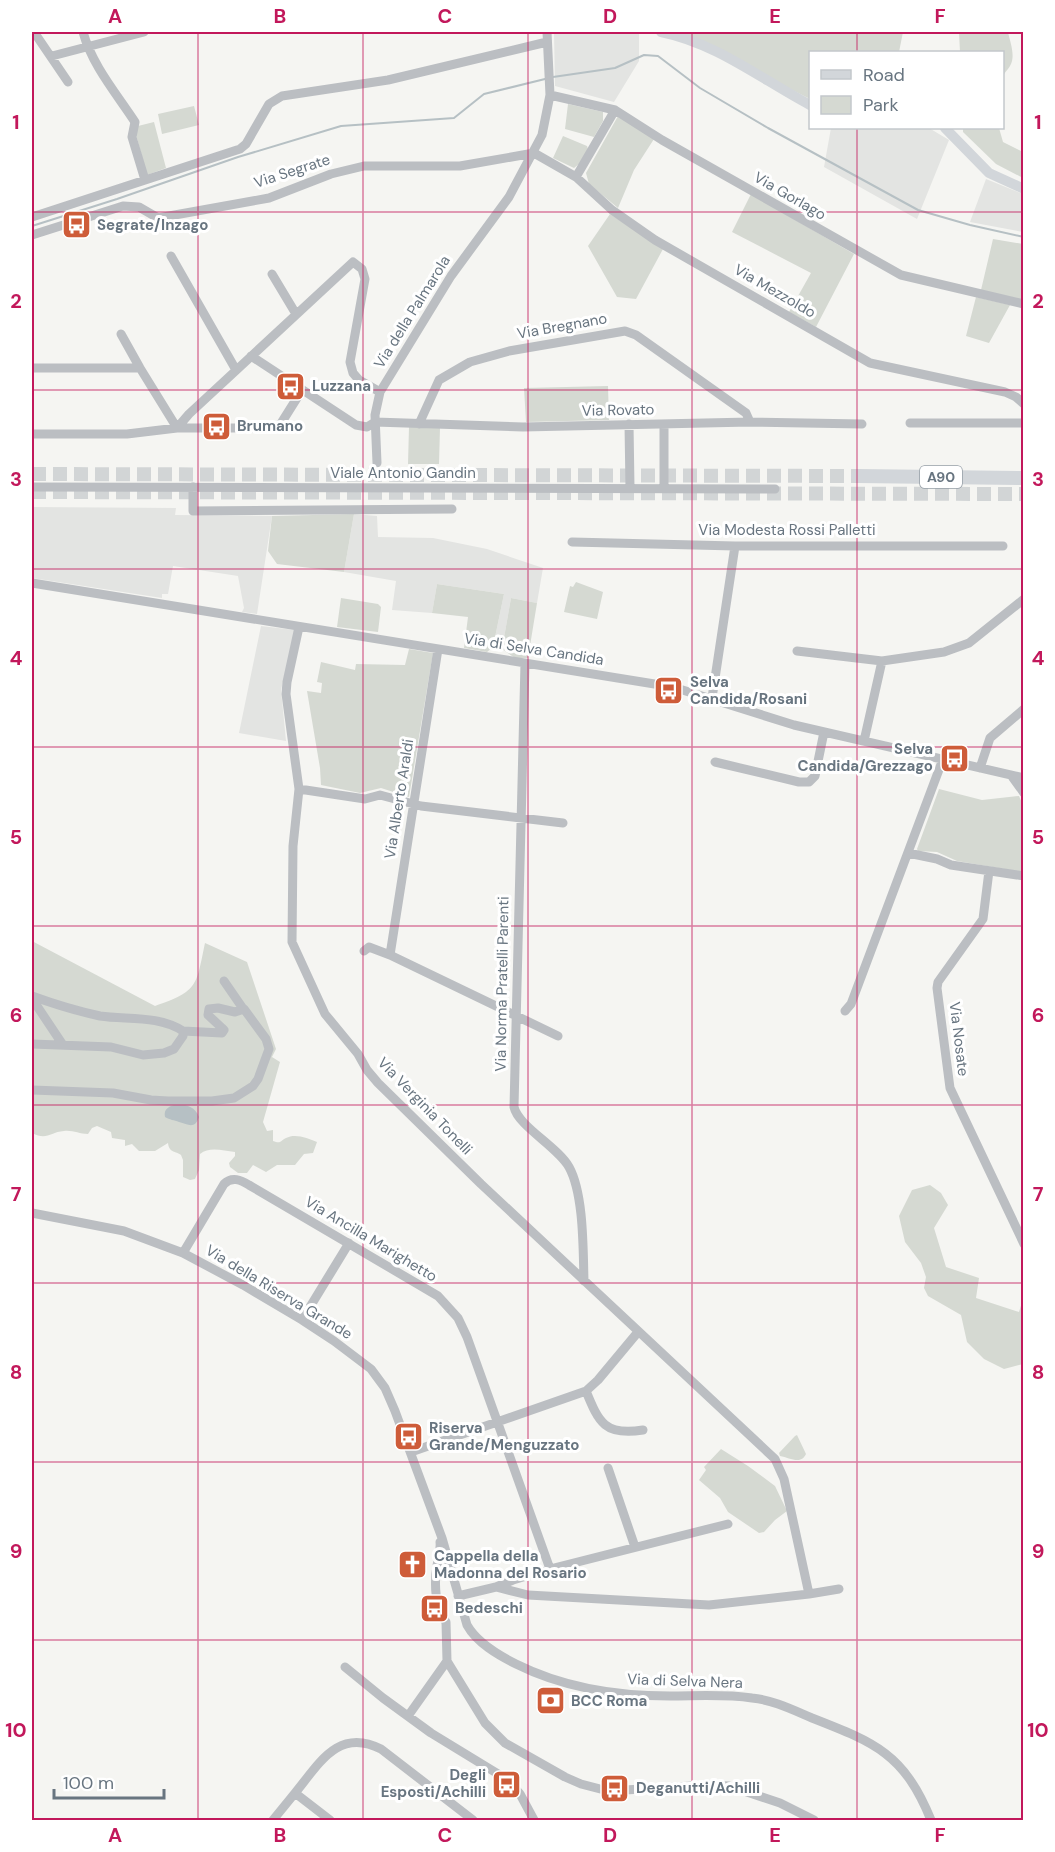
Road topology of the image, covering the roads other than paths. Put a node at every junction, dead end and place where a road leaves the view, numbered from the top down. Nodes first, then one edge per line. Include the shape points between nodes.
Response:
1 (34, 32) edge
2 (83, 32) edge
3 (144, 32) edge
4 (547, 32) edge
5 (661, 32) edge
6 (547, 42) junction
7 (87, 47) junction
8 (52, 56) junction
9 (68, 82) dead end
10 (550, 95) junction
11 (809, 104) edge
12 (615, 110) junction
13 (946, 129) edge
14 (534, 153) junction
15 (576, 177) junction
16 (144, 180) junction
17 (1023, 189) edge
18 (32, 217) edge
19 (32, 235) edge
20 (171, 256) dead end
21 (272, 274) dead end
22 (1023, 304) edge
23 (296, 314) junction
24 (122, 334) dead end
25 (251, 356) junction
26 (32, 368) edge
27 (140, 368) junction
28 (236, 370) junction
29 (302, 390) junction
30 (380, 392) junction
31 (1023, 404) edge
32 (375, 422) junction
33 (750, 422) junction
34 (910, 423) dead end
35 (1023, 423) edge
36 (419, 424) junction
37 (629, 424) junction
38 (664, 424) junction
39 (862, 424) dead end
40 (177, 429) junction
41 (32, 434) edge
42 (377, 462) dead end
43 (858, 476) tunnel mouth
44 (1023, 478) edge
45 (32, 487) edge
46 (193, 487) junction
47 (630, 488) junction
48 (664, 488) junction
49 (775, 489) dead end
50 (452, 508) dead end
51 (572, 542) dead end
52 (735, 546) junction
53 (1003, 546) dead end
54 (32, 583) edge
55 (1023, 599) edge
56 (300, 627) junction
57 (438, 649) junction
58 (797, 651) dead end
59 (882, 662) junction
60 (525, 663) junction
61 (712, 698) junction
62 (1023, 709) edge
63 (824, 732) junction
64 (864, 741) junction
65 (943, 759) junction
66 (715, 762) dead end
67 (980, 768) junction
68 (1011, 775) junction
69 (1023, 778) edge
70 (299, 789) junction
71 (1023, 793) edge
72 (412, 804) junction
73 (520, 817) junction
74 (563, 823) dead end
75 (908, 853) junction
76 (989, 871) junction
77 (1023, 876) edge
78 (364, 951) dead end
79 (390, 955) junction
80 (224, 981) dead end
81 (33, 996) edge
82 (244, 1010) junction
83 (845, 1011) dead end
84 (516, 1016) junction
85 (183, 1031) junction
86 (558, 1036) dead end
87 (32, 1044) edge
88 (63, 1045) junction
89 (32, 1090) edge
90 (32, 1214) edge
91 (349, 1243) junction
92 (1023, 1244) edge
93 (183, 1253) junction
94 (584, 1281) junction
95 (302, 1320) junction
96 (638, 1332) junction
97 (586, 1391) junction
98 (498, 1421) junction
99 (644, 1430) dead end
100 (411, 1452) junction
101 (608, 1468) dead end
102 (728, 1524) dead end
103 (438, 1531) junction
104 (635, 1547) junction
105 (550, 1569) junction
106 (451, 1570) junction
107 (436, 1573) junction
108 (496, 1587) junction
109 (839, 1589) dead end
110 (809, 1594) junction
111 (458, 1596) junction
112 (464, 1617) junction
113 (446, 1623) junction
114 (447, 1661) junction
115 (345, 1667) dead end
116 (408, 1716) junction
117 (296, 1793) junction
118 (273, 1821) edge
119 (330, 1821) edge
120 (473, 1821) edge
121 (534, 1821) edge
122 (814, 1821) edge
123 (931, 1821) edge

1 - 8 street
2 - 7 street
3 - 7 street
4 - 6 street, Via della Palmarola
5 - 11 main road via 707,47
6 - 10 street, Via della Palmarola
6 - 16 street via 382,81 282,96 269,104 241,149
7 - 8 street
7 - 16 street via 135,122 132,137
8 - 9 street
10 - 12 street, Via Gorlago
10 - 14 street, Via della Palmarola via 545,125
12 - 15 street
12 - 22 street, Via Gorlago via 901,275
13 - 17 main road via 989,173
14 - 15 street, Via Mezzoldo
14 - 19 street, Via Segrate via 460,166 364,166 269,198 158,218 139,207 123,206
14 - 30 street, Via della Palmarola via 503,206 440,293
15 - 31 street, Via Mezzoldo via 612,210 655,240 867,362 1005,392
16 - 18 street
20 - 28 street
21 - 23 street
23 - 25 street, Via della Palmarola
23 - 30 street, Via della Palmarola via 349,264 354,262 361,267 365,282 350,363 359,380
24 - 27 street
25 - 28 street, Via della Palmarola
25 - 29 street, Via Rovato
26 - 27 street
27 - 40 street
28 - 40 street, Via della Palmarola
29 - 32 street, Via Rovato via 358,426 368,427
29 - 40 street via 276,428
30 - 32 street
32 - 36 street, Via Rovato
32 - 42 street
33 - 36 street, Via Bregnano via 736,406 636,335 623,331 509,351 470,362 439,380
33 - 38 street, Via Rovato
33 - 39 street, Via Rovato
34 - 35 street
36 - 37 street, Via Rovato
37 - 38 street, Via Rovato
37 - 47 street
38 - 48 street
40 - 41 street via 128,434
43 - 44 highway, A90
45 - 46 street, Viale Antonio Gandin
46 - 47 street, Viale Antonio Gandin
46 - 50 street via 193,511
47 - 48 street, Viale Antonio Gandin
48 - 49 street, Viale Antonio Gandin
51 - 52 street, Via Modesta Rossi Palletti
52 - 53 street, Via Modesta Rossi Palletti
52 - 61 street
54 - 56 street, Via di Selva Candida
55 - 59 street via 966,645
56 - 57 street, Via di Selva Candida
56 - 70 street, Via Verginia Tonelli via 286,688
57 - 60 street, Via di Selva Candida
57 - 72 street, Via Alberto Araldi
58 - 59 street
59 - 64 street
60 - 61 street, Via di Selva Candida via 663,685
60 - 73 street, Via Norma Pratelli Parenti
61 - 63 street, Via di Selva Candida
62 - 67 street via 990,738
63 - 64 street, Via di Selva Candida
63 - 66 street via 815,776 809,782
64 - 65 street, Via di Selva Candida
65 - 67 street, Via di Selva Candida
65 - 75 street
67 - 68 street, Via di Selva Candida
68 - 69 street, Via di Selva Candida
68 - 71 street
70 - 72 street via 365,799 380,795
70 - 94 street, Via Verginia Tonelli via 293,846 292,942 325,1014 378,1083
72 - 73 street
72 - 79 street, Via Alberto Araldi
73 - 74 street
73 - 84 street, Via Norma Pratelli Parenti
75 - 76 street
75 - 83 street
76 - 77 street
76 - 92 street, Via Nosate via 983,919 937,988 950,1088
78 - 79 street via 369,947
79 - 84 street
80 - 82 street
81 - 85 street via 99,1016 158,1021
81 - 88 street
82 - 85 street via 209,1009 208,1015 224,1030 222,1033
82 - 89 street via 272,1051 253,1086 234,1098 151,1100 113,1093
84 - 86 street
84 - 94 street, Via Norma Pratelli Parenti via 515,1110 567,1163 575,1181
85 - 88 street via 174,1049 152,1054
87 - 88 street
90 - 93 street, Via della Riserva Grande via 124,1231
91 - 93 street, Via Ancilla Marighetto via 242,1181 232,1179 226,1181
91 - 95 street
91 - 98 street, Via Ancilla Marighetto via 427,1288 453,1311 465,1331
93 - 95 street, Via della Riserva Grande
94 - 96 street, Via Verginia Tonelli
95 - 100 street, Via della Riserva Grande via 357,1357 379,1379
96 - 97 street
96 - 110 street, Via Verginia Tonelli via 778,1462
97 - 98 street
97 - 99 street via 603,1424 625,1431
98 - 100 street
98 - 105 street, Via Ancilla Marighetto
100 - 103 street, Via della Riserva Grande
101 - 104 street
102 - 104 street
103 - 106 street, Via della Riserva Grande
103 - 107 street, Via della Riserva Grande
104 - 105 street
105 - 108 street
106 - 107 street via 440,1569
106 - 111 street, Via di Selva Nera
107 - 113 street, Via della Riserva Grande via 439,1607
108 - 110 street via 528,1594 709,1605
108 - 111 street
109 - 110 street
111 - 112 street, Via di Selva Nera
112 - 113 street
112 - 123 street, Via di Selva Nera via 473,1634 496,1653 556,1680 621,1694 758,1698 860,1737 881,1749 904,1771
113 - 114 street, Via della Riserva Grande
114 - 116 street
114 - 122 street via 493,1733 570,1779 613,1791 732,1786 780,1803
115 - 116 street
116 - 121 street via 508,1780
117 - 118 street
117 - 119 street
117 - 120 street via 331,1750 345,1743 366,1743 381,1749

